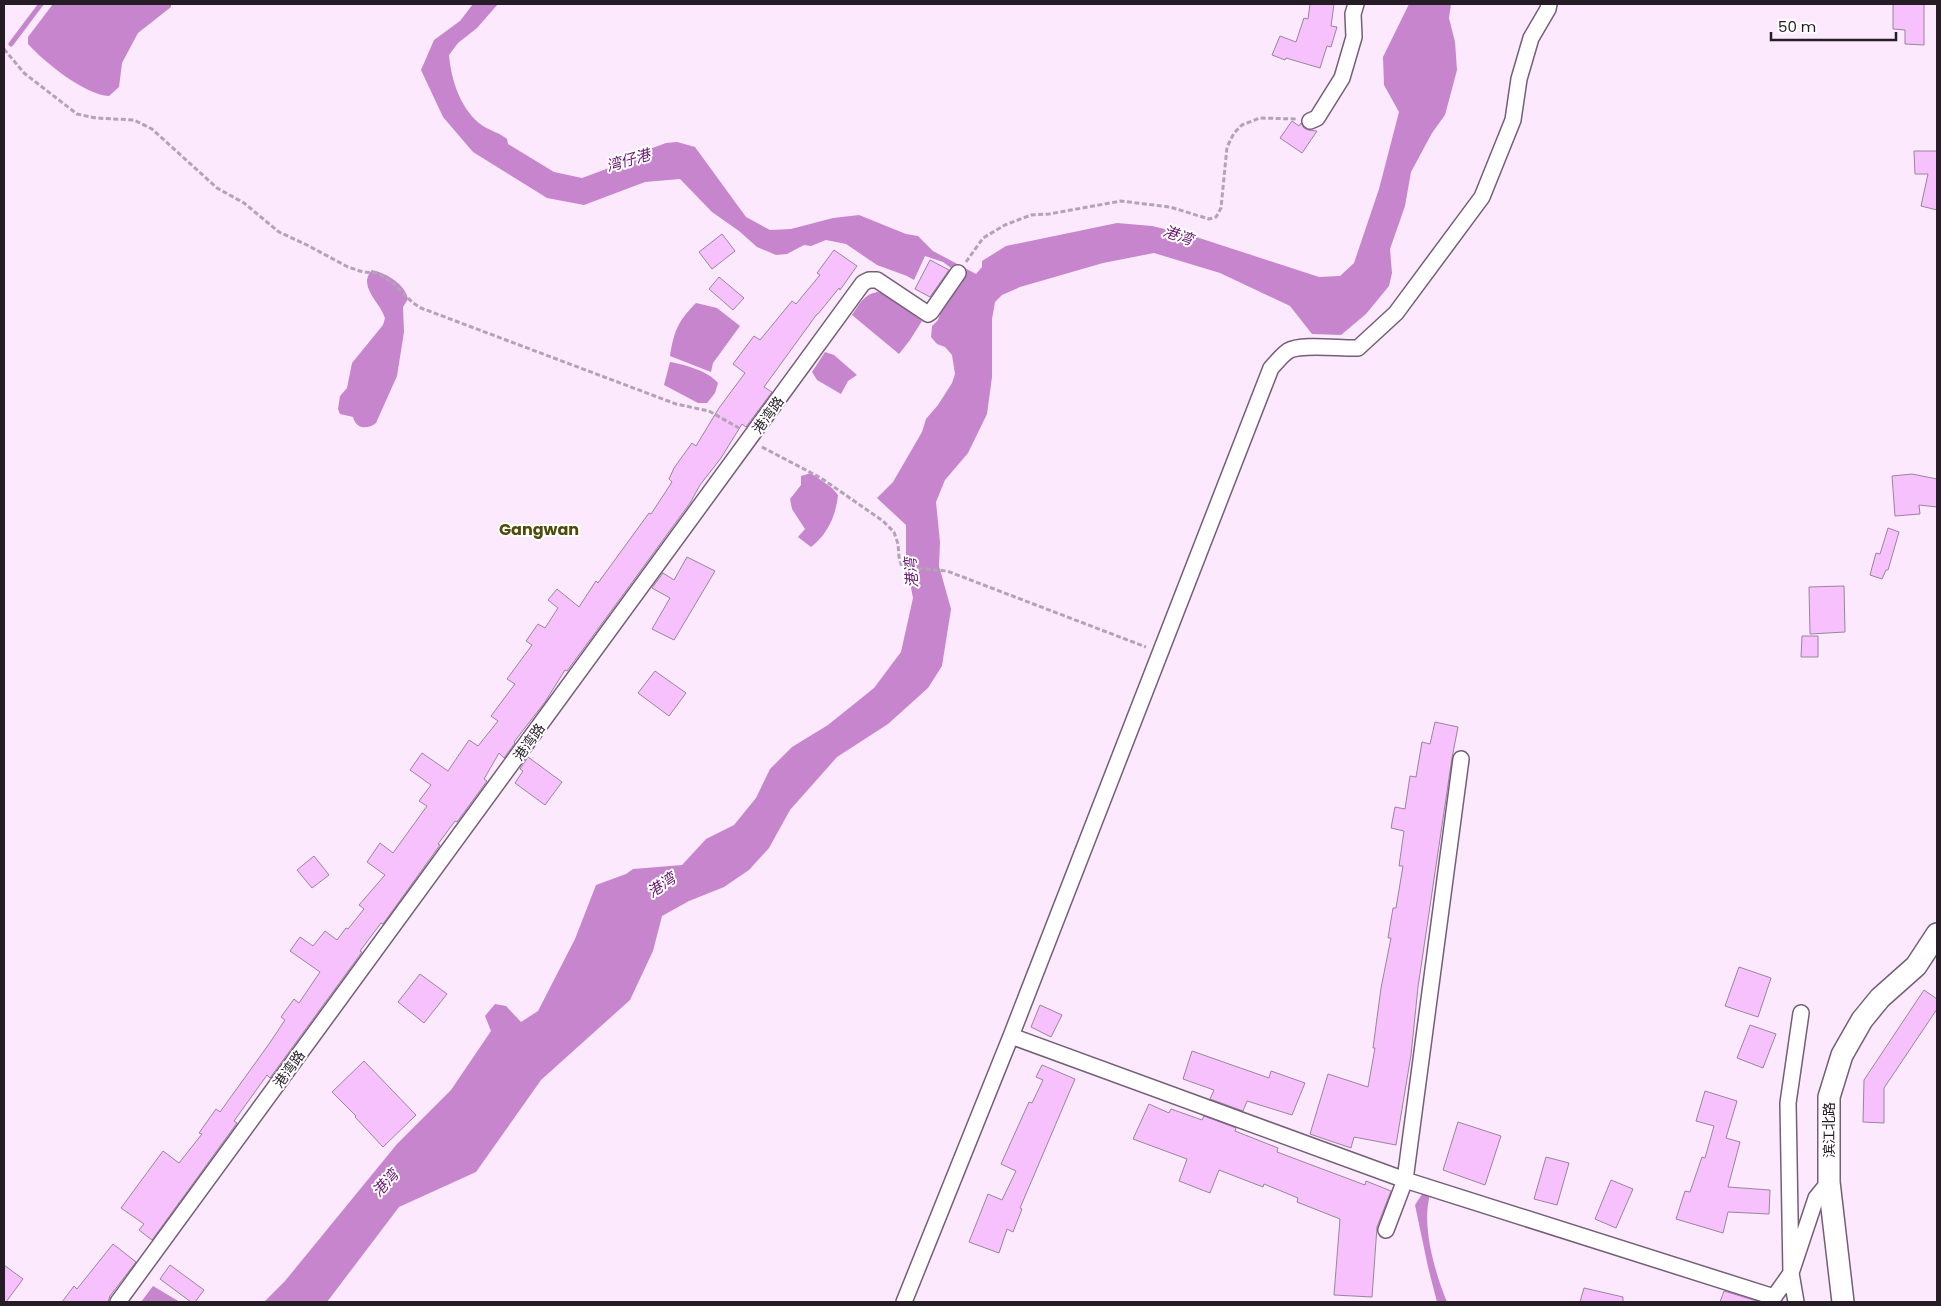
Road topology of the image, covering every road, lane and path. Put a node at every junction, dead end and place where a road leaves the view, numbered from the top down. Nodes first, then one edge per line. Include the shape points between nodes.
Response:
1 (1356, 4) edge
2 (1549, 4) edge
3 (4, 49) edge
4 (1310, 121) joint
5 (958, 273) joint
6 (750, 440) junction
7 (1160, 653) junction
8 (1461, 759) dead end
9 (1937, 934) edge
10 (1801, 1013) dead end
11 (1011, 1036) junction
12 (1405, 1180) junction
13 (1829, 1182) junction
14 (1386, 1230) dead end
15 (1791, 1272) junction
16 (1776, 1300) edge
17 (118, 1302) edge
18 (904, 1302) edge
19 (1796, 1302) edge
20 (1843, 1302) edge

1 - 4 street via 1354,37 1342,78 1317,118
2 - 7 street via 1531,38 1518,79 1513,120 1482,197 1396,313 1358,348 1297,348 1271,368
3 - 6 path via 24,73 78,114 134,120 152,129 217,188 244,204 279,232 348,267 377,273 421,308 676,404 708,411 742,429
4 - 5 path via 1260,118 1242,125 1234,133 1227,148 1221,208 1216,217 1209,219 1170,207 1121,201 1031,215 983,238
5 - 6 street, 港湾路 via 928,314 876,280 863,283
6 - 7 path via 821,478 883,521 894,532 902,567 947,571
6 - 17 street, 港湾路
7 - 11 street
8 - 12 street
9 - 13 street, 滨江北路 via 1916,966 1880,998 1862,1020 1842,1055 1829,1097
10 - 15 street via 1788,1103
11 - 12 street
11 - 18 street
12 - 14 street
12 - 16 street
13 - 15 street via 1816,1198
13 - 20 street, 滨江北路
15 - 16 street
15 - 19 street

